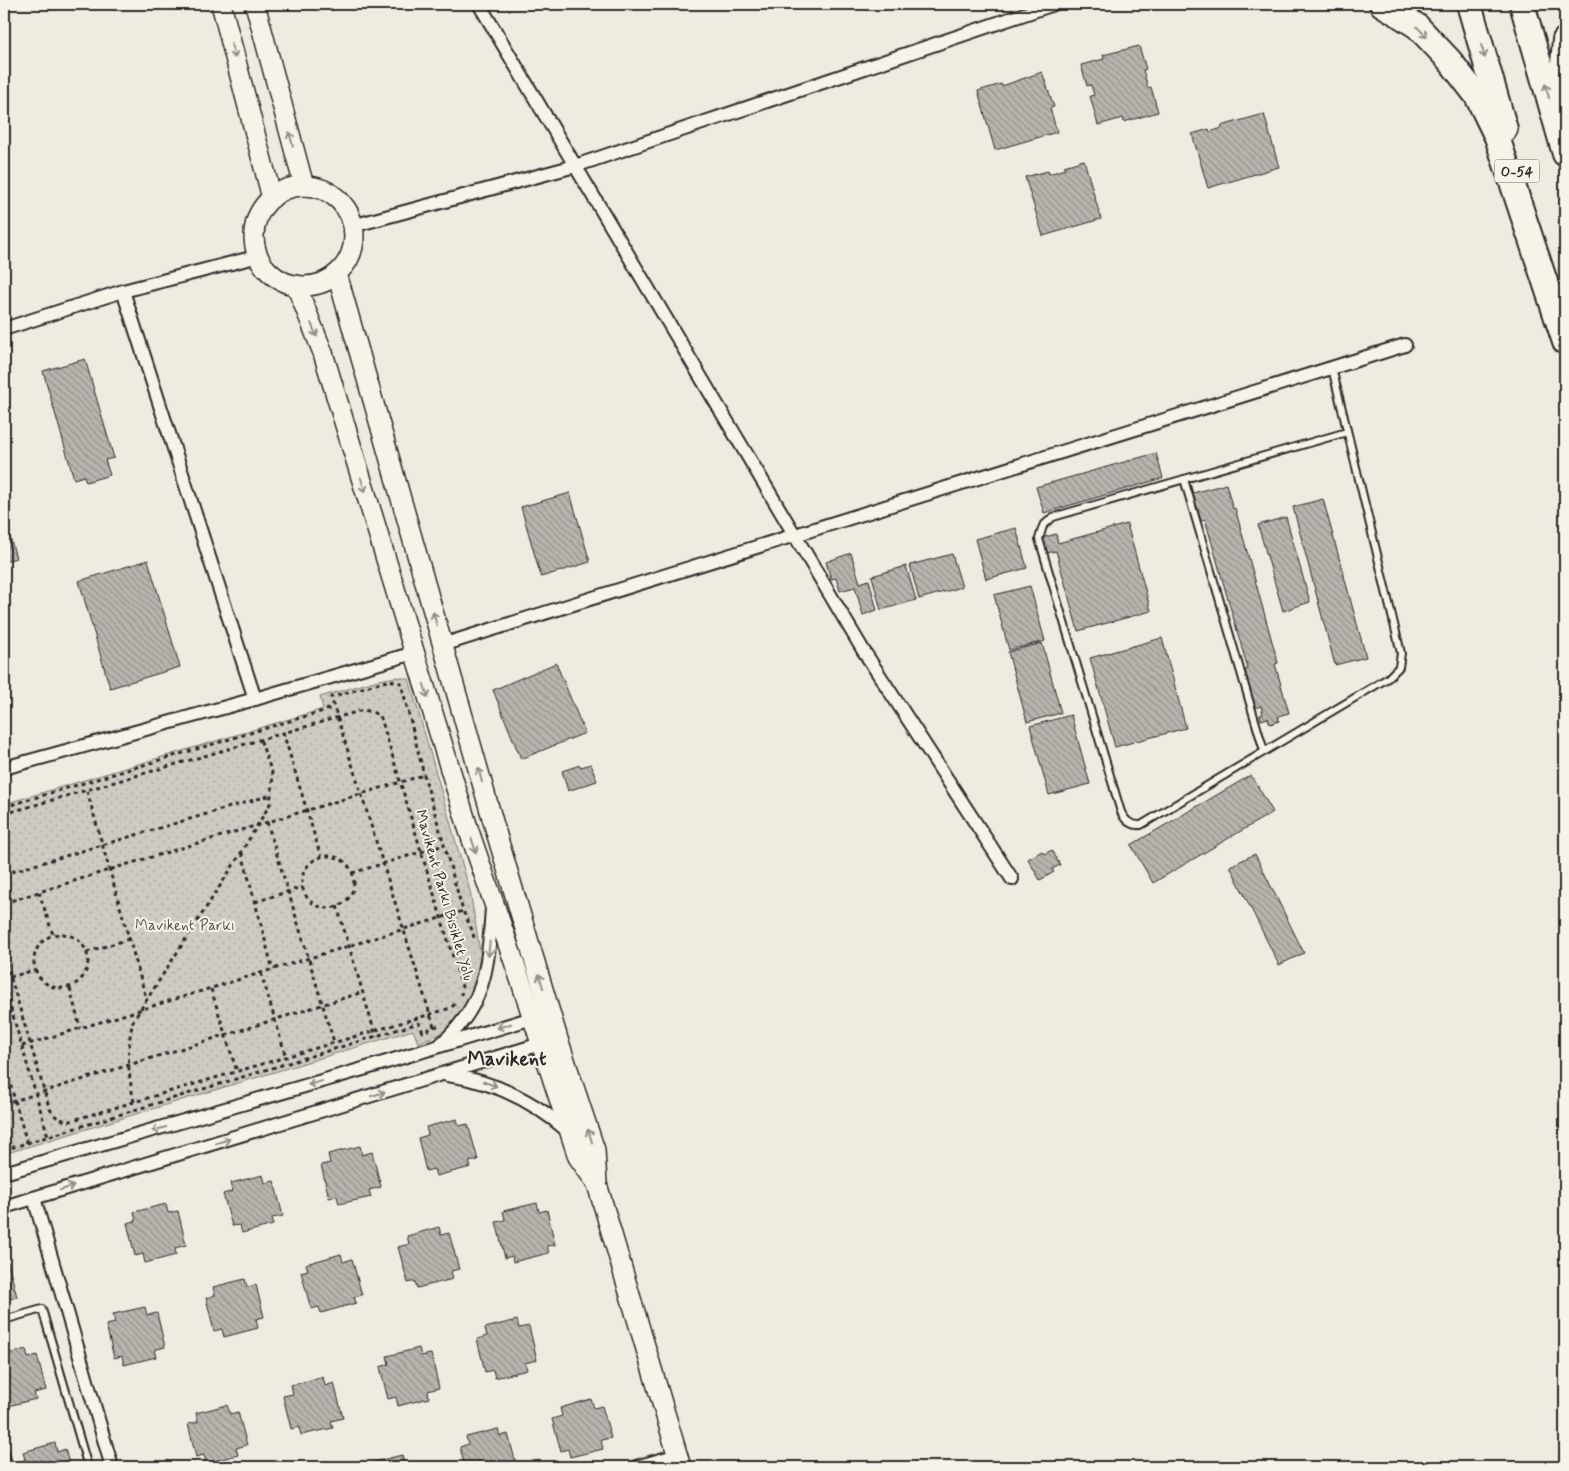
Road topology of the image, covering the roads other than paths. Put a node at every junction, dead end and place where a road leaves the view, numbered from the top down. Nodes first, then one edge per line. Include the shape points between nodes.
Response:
1 (220, 4) edge
2 (255, 4) edge
3 (479, 4) edge
4 (1054, 4) edge
5 (1382, 4) edge
6 (1470, 4) edge
7 (1522, 4) edge
8 (1565, 40) edge
9 (1565, 84) edge
10 (1565, 154) edge
11 (575, 166) junction
12 (304, 186) junction
13 (272, 198) junction
14 (352, 226) junction
15 (259, 256) junction
16 (337, 274) junction
17 (296, 285) junction
18 (123, 291) junction
19 (4, 329) edge
20 (1565, 340) edge
21 (1405, 345) dead end
22 (1332, 368) junction
23 (1347, 432) junction
24 (1184, 480) junction
25 (795, 535) junction
26 (442, 645) junction
27 (414, 654) junction
28 (256, 699) junction
29 (1264, 752) junction
30 (4, 768) edge
31 (1012, 879) dead end
32 (492, 901) junction
33 (550, 1012) junction
34 (532, 1018) junction
35 (550, 1042) junction
36 (439, 1046) junction
37 (442, 1074) junction
38 (570, 1133) junction
39 (4, 1173) edge
40 (597, 1184) junction
41 (34, 1198) junction
42 (4, 1207) edge
43 (4, 1320) edge
44 (4, 1449) edge
45 (680, 1461) edge
46 (9, 1467) edge
47 (88, 1467) edge
48 (112, 1467) edge
49 (636, 1467) edge

1 -> 13 main road
12 -> 2 main road
3 - 11 street
4 - 11 street
5 -> 20 highway via 1417,26 1477,96 1497,137
6 -> 20 highway, O-54
10 -> 7 highway
8 - 9 highway
11 - 14 street
11 - 25 street
12 - 13 main road via 293,187
12 - 14 main road via 325,191 338,200 348,212
13 - 15 main road via 257,217 254,232
14 - 16 main road via 353,245
15 - 17 main road via 274,276
15 - 18 street
16 - 17 main road via 322,283
26 -> 16 main road
17 -> 27 main road via 323,353
18 - 19 street
18 - 28 street
21 - 22 street
22 - 23 lane
22 - 25 street
23 - 24 lane
23 - 29 lane via 1401,660 1396,672 1388,678
24 - 29 lane
24 - 29 lane via 1053,517 1046,522 1039,539 1121,812 1128,822 1141,824
25 - 26 street
25 - 31 street via 864,650
33 -> 26 main road
27 - 28 street
27 -> 32 main road
28 - 30 street
32 - 34 main road
32 -> 36 street via 489,953 482,987 459,1027
33 - 34 street
33 - 35 main road
34 - 35 main road
34 -> 36 street
35 - 37 street
35 - 38 main road
40 -> 35 main road via 595,1150
36 -> 39 street
37 -> 38 street via 483,1082 509,1092 539,1108
41 -> 37 street
38 - 40 main road via 578,1157
40 - 45 main road
41 - 42 street
41 - 48 street
43 - 47 lane via 42,1309
44 - 46 lane
45 - 49 street

